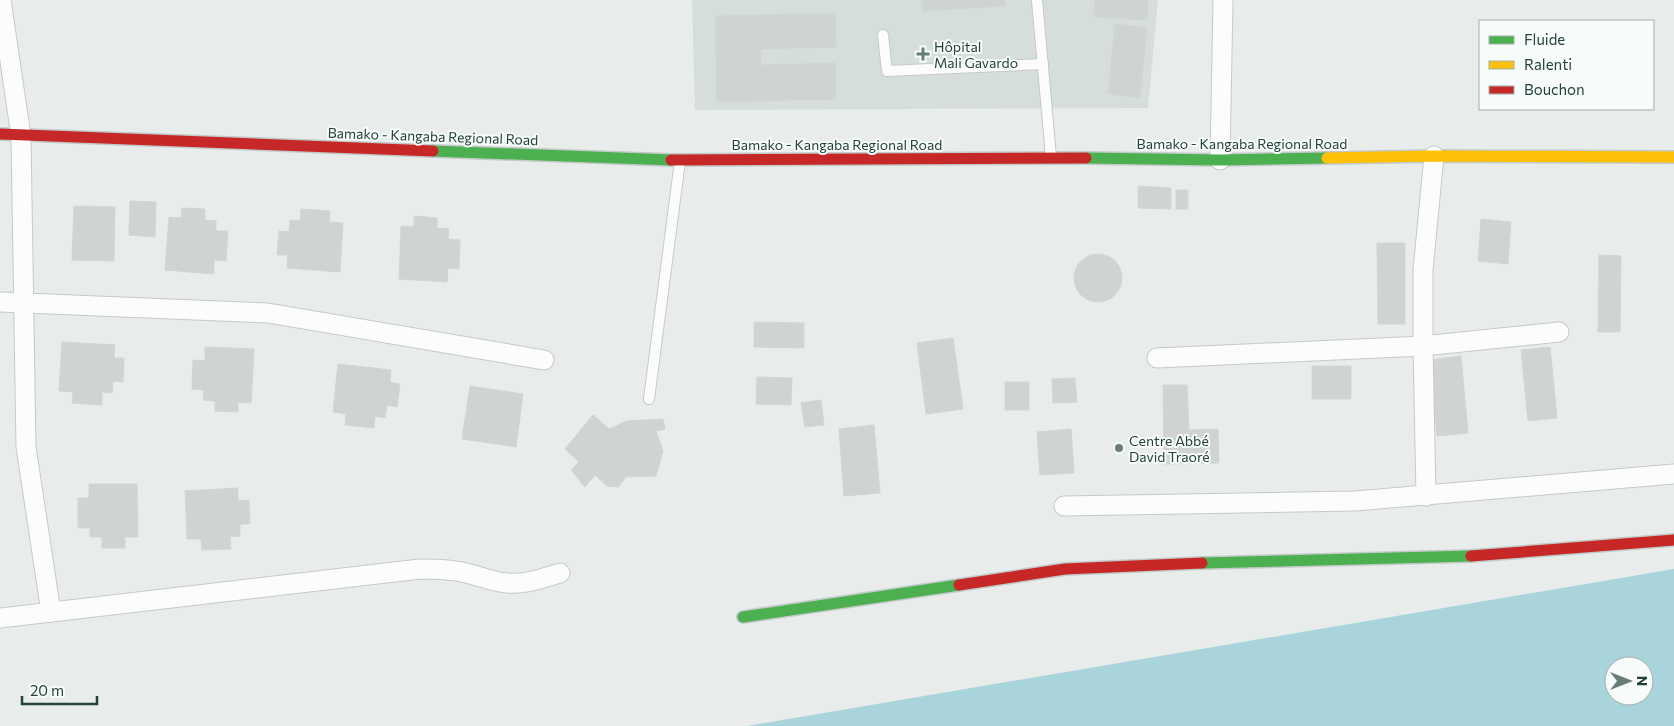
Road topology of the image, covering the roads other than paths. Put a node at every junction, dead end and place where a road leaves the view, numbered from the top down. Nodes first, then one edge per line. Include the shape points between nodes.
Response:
1 (1, 0) edge
2 (1037, 0) edge
3 (1223, 0) edge
4 (883, 35) dead end
5 (1043, 64) junction
6 (0, 134) edge
7 (21, 136) junction
8 (1434, 156) junction
9 (1674, 157) edge
10 (1051, 158) junction
11 (680, 160) junction
12 (1220, 160) junction
13 (0, 302) edge
14 (24, 302) junction
15 (1559, 332) dead end
16 (1423, 346) junction
17 (1157, 358) dead end
18 (544, 360) dead end
19 (649, 398) dead end
20 (1674, 474) edge
21 (1426, 496) junction
22 (1064, 506) dead end
23 (1674, 540) edge
24 (560, 573) dead end
25 (51, 612) junction
26 (743, 617) dead end
27 (0, 618) edge

1 - 7 street
2 - 5 lane
3 - 12 street
4 - 5 lane via 887,71
5 - 10 lane
6 - 7 street, Bamako - Kangaba Regional Road
7 - 11 street, Bamako - Kangaba Regional Road
7 - 14 street
8 - 9 street, Bamako - Kangaba Regional Road
8 - 12 street, Bamako - Kangaba Regional Road
8 - 16 street via 1424,270
10 - 11 street, Bamako - Kangaba Regional Road
10 - 12 street, Bamako - Kangaba Regional Road
11 - 19 lane
13 - 14 street
14 - 18 street via 268,313
14 - 25 street via 26,447
15 - 16 street
16 - 17 street
16 - 21 street
20 - 21 street
21 - 22 street via 1287,503
23 - 26 street via 1451,558 1066,569
24 - 25 street via 532,582 508,584 467,573 420,568
25 - 27 street

